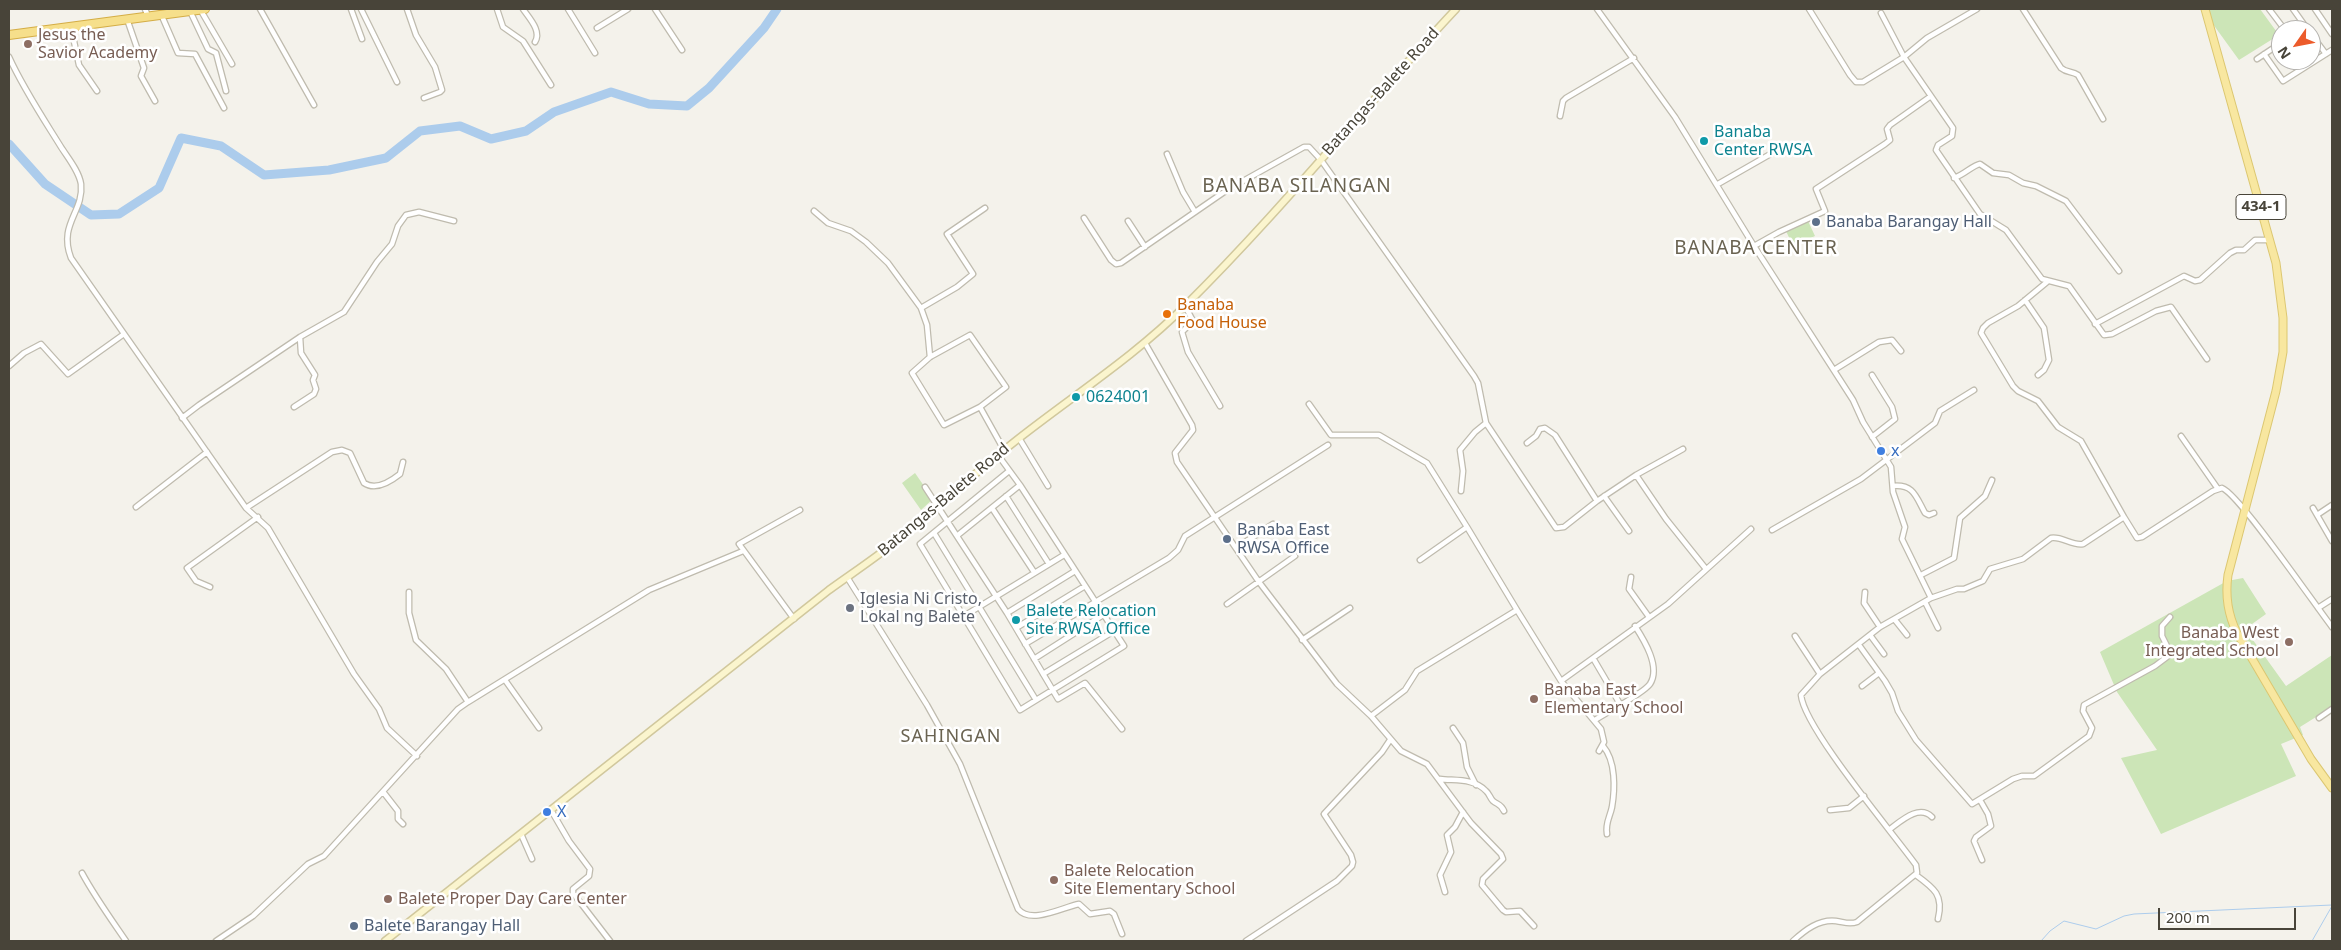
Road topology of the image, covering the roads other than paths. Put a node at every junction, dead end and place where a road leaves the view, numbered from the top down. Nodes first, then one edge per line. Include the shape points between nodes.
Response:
1 (200, 9) edge
2 (205, 9) edge
3 (260, 9) edge
4 (351, 9) edge
5 (361, 9) edge
6 (407, 9) edge
7 (498, 9) edge
8 (523, 9) edge
9 (568, 9) edge
10 (628, 9) edge
11 (655, 9) edge
12 (1456, 9) edge
13 (1598, 9) edge
14 (1809, 9) edge
15 (1977, 9) edge
16 (2031, 9) edge
17 (2205, 9) edge
18 (2269, 9) edge
19 (2293, 9) edge
20 (2315, 9) edge
21 (2024, 10) edge
22 (190, 11) junction
23 (146, 12) edge
24 (161, 14) junction
25 (1881, 14) dead end
26 (127, 18) junction
27 (2277, 20) edge
28 (2301, 20) edge
29 (71, 26) junction
30 (597, 28) dead end
31 (2332, 34) edge
32 (9, 35) edge
33 (362, 39) dead end
34 (535, 42) dead end
35 (2321, 47) edge
36 (2271, 49) edge
37 (682, 50) dead end
38 (2332, 50) edge
39 (595, 53) dead end
40 (2264, 54) junction
41 (2326, 54) junction
42 (9, 57) edge
43 (1904, 57) junction
44 (1634, 58) junction
45 (2257, 58) dead end
46 (232, 64) dead end
47 (397, 82) dead end
48 (551, 84) dead end
49 (226, 90) dead end
50 (97, 91) dead end
51 (1930, 96) junction
52 (424, 98) dead end
53 (155, 101) dead end
54 (314, 105) dead end
55 (224, 108) dead end
56 (1560, 116) dead end
57 (2103, 119) dead end
58 (1774, 152) dead end
59 (1167, 154) dead end
60 (1322, 160) junction
61 (1954, 178) junction
62 (1718, 184) junction
63 (984, 208) dead end
64 (814, 211) dead end
65 (1195, 212) junction
66 (1084, 218) dead end
67 (454, 221) dead end
68 (1128, 221) dead end
69 (2270, 240) junction
70 (1754, 246) junction
71 (1145, 247) junction
72 (2119, 272) dead end
73 (2047, 282) junction
74 (2025, 300) junction
75 (1185, 306) junction
76 (920, 308) junction
77 (2095, 324) junction
78 (124, 334) junction
79 (300, 337) junction
80 (1145, 343) junction
81 (1901, 351) dead end
82 (930, 357) junction
83 (2206, 359) dead end
84 (9, 366) edge
85 (1834, 370) junction
86 (1872, 375) dead end
87 (2038, 375) dead end
88 (1974, 390) dead end
89 (1309, 404) dead end
90 (1220, 406) dead end
91 (294, 407) dead end
92 (980, 407) junction
93 (182, 418) junction
94 (1486, 423) junction
95 (2181, 436) dead end
96 (1872, 437) junction
97 (1019, 438) junction
98 (1527, 443) dead end
99 (1328, 445) dead end
100 (1683, 449) dead end
101 (1004, 450) junction
102 (208, 452) junction
103 (998, 455) junction
104 (1885, 460) junction
105 (403, 462) dead end
106 (1009, 471) junction
107 (1636, 474) junction
108 (1992, 480) dead end
109 (1020, 484) junction
110 (1048, 486) dead end
111 (1893, 486) junction
112 (925, 487) dead end
113 (2218, 489) junction
114 (1461, 491) dead end
115 (1006, 496) junction
116 (1604, 496) junction
117 (1597, 501) junction
118 (938, 504) junction
119 (2332, 505) edge
120 (136, 507) dead end
121 (246, 508) junction
122 (992, 508) junction
123 (2313, 508) dead end
124 (800, 510) dead end
125 (1934, 513) dead end
126 (2246, 513) junction
127 (2317, 515) junction
128 (258, 517) junction
129 (2124, 517) junction
130 (1216, 518) junction
131 (948, 521) junction
132 (1272, 524) dead end
133 (1467, 527) junction
134 (1751, 528) dead end
135 (1772, 530) dead end
136 (1629, 531) dead end
137 (934, 533) junction
138 (958, 535) junction
139 (2332, 541) edge
140 (1236, 548) junction
141 (743, 551) junction
142 (1064, 555) junction
143 (1295, 556) dead end
144 (1420, 560) dead end
145 (1050, 564) junction
146 (1706, 569) junction
147 (1075, 571) junction
148 (1034, 572) junction
149 (1921, 575) junction
150 (847, 577) junction
151 (1631, 577) dead end
152 (1259, 582) junction
153 (1084, 586) junction
154 (210, 587) dead end
155 (410, 592) dead end
156 (1865, 592) dead end
157 (996, 597) junction
158 (1931, 598) junction
159 (2332, 599) edge
160 (1094, 601) junction
161 (1924, 602) junction
162 (1226, 604) dead end
163 (979, 607) junction
164 (1350, 608) dead end
165 (2318, 608) junction
166 (1517, 610) junction
167 (1007, 613) junction
168 (1103, 615) junction
169 (964, 616) junction
170 (1649, 617) junction
171 (2170, 617) dead end
172 (794, 619) junction
173 (1895, 620) junction
174 (1636, 626) junction
175 (1880, 627) junction
176 (2332, 627) edge
177 (1016, 628) junction
178 (1938, 628) dead end
179 (1114, 631) junction
180 (1870, 635) junction
181 (1908, 635) dead end
182 (1795, 636) dead end
183 (1302, 640) junction
184 (1025, 644) junction
185 (1859, 645) junction
186 (1884, 654) dead end
187 (1593, 658) junction
188 (1034, 659) junction
189 (1879, 673) junction
190 (1043, 674) junction
191 (1820, 674) junction
192 (505, 680) junction
193 (1560, 681) junction
194 (1862, 686) dead end
195 (1052, 690) junction
196 (1036, 700) junction
197 (468, 702) junction
198 (1620, 704) junction
199 (2332, 709) edge
200 (1371, 716) junction
201 (2319, 718) dead end
202 (1595, 720) junction
203 (539, 728) dead end
204 (1453, 728) dead end
205 (1122, 729) dead end
206 (1390, 740) junction
207 (1603, 746) junction
208 (1599, 751) dead end
209 (417, 756) junction
210 (1438, 778) junction
211 (1476, 785) junction
212 (2332, 788) edge
213 (384, 793) junction
214 (1864, 796) junction
215 (1980, 800) junction
216 (551, 810) junction
217 (1830, 810) dead end
218 (1504, 811) dead end
219 (1463, 812) junction
220 (1932, 817) dead end
221 (403, 824) dead end
222 (1890, 829) junction
223 (521, 834) junction
224 (1607, 834) dead end
225 (532, 859) dead end
226 (1982, 860) dead end
227 (82, 873) dead end
228 (1916, 875) junction
229 (1445, 892) dead end
230 (1938, 919) dead end
231 (1534, 926) dead end
232 (1122, 934) dead end
233 (126, 941) edge
234 (216, 941) edge
235 (385, 941) edge
236 (610, 941) edge
237 (1246, 941) edge
238 (1792, 941) edge

1 - 2 highway
1 - 22 highway
1 - 46 street
3 - 54 street
4 - 33 street
5 - 47 street
6 - 52 street via 416,35 435,67 442,90
7 - 48 street via 501,23 527,45
8 - 34 street via 536,30
9 - 39 street
10 - 30 street
11 - 37 street
12 - 60 main road, Batangas-Balete Road via 1391,78
13 - 44 street
14 - 43 street via 1856,82 1862,82
15 - 43 street via 1927,38
16 - 21 street
17 - 69 main road, 434-1
18 - 27 street
19 - 28 street
20 - 31 street
21 - 57 street via 2061,68 2078,75
22 - 24 highway
22 - 49 street via 208,48 216,52
23 - 24 highway
23 - 26 highway
24 - 55 street via 178,53 196,54
25 - 43 street
26 - 29 highway
26 - 53 street via 144,68 141,76
29 - 32 highway
29 - 50 street via 79,65
35 - 41 street
36 - 40 street
38 - 41 street
40 - 41 street via 2284,81
40 - 45 street
42 - 78 street via 79,177 79,200 69,224 67,246 71,258
43 - 51 street
44 - 56 street via 1562,101
44 - 62 street
51 - 61 street via 1953,128 1952,136 1936,150
51 - 70 street via 1890,125 1887,129 1890,140 1816,189 1825,211
58 - 62 street
59 - 65 street
60 - 65 street via 1304,146
60 - 75 main road, Batangas-Balete Road
60 - 94 street via 1474,376
61 - 72 street via 1980,164 1993,173 2009,175 2066,201
61 - 73 street via 1983,218 2006,230 2038,275
62 - 70 street
63 - 76 street via 947,234 973,274
64 - 76 street via 866,242 888,264
65 - 71 street
66 - 71 street via 1116,264
67 - 79 street via 419,212 406,216 398,226 392,244 344,312
68 - 71 street
69 - 77 street via 2255,240 2244,250 2236,250 2200,280 2184,276
69 - 126 main road, 434-1 via 2283,318 2283,352
70 - 85 street
73 - 74 street
73 - 77 street via 2069,286
74 - 87 street via 2044,328 2049,360
74 - 129 street via 1982,328 1984,340 2013,386 2038,401 2058,427 2081,441
75 - 80 main road, Batangas-Balete Road
75 - 90 street via 1193,320 1182,332 1188,352
76 - 82 street via 927,325
77 - 83 street via 2108,336 2156,311 2171,307
78 - 84 street via 68,374 41,344
78 - 93 street
79 - 91 street via 300,353 315,375 316,389 314,394
79 - 93 street
80 - 97 main road, Batangas-Balete Road
80 - 130 street via 1192,424 1193,430 1175,456
81 - 85 street via 1892,340 1879,342
82 - 92 street via 912,373 944,426
82 - 92 street via 970,335 1006,387
85 - 96 street
86 - 96 street via 1896,419
88 - 104 street via 1940,411 1935,422
89 - 133 street via 1331,435 1384,437 1427,463
92 - 101 street
93 - 102 street
94 - 114 street via 1460,450 1463,470
94 - 117 street via 1556,528 1564,527
95 - 113 street
96 - 104 street
97 - 101 main road, Batangas-Balete Road
97 - 110 street
98 - 117 street via 1540,429 1545,428 1555,435
99 - 130 street
100 - 107 street
101 - 103 main road, Batangas-Balete Road
102 - 120 street
102 - 121 street
103 - 106 street
103 - 118 main road, Batangas-Balete Road
104 - 111 street via 1890,467
104 - 135 street via 1829,499
105 - 121 street via 400,474 374,487 364,483 350,453 342,450 332,452
106 - 109 street
106 - 131 street
107 - 116 street
107 - 146 street via 1666,519
108 - 149 street via 1985,496 1960,518 1954,558
109 - 115 street
109 - 142 street
111 - 125 street via 1910,488 1925,513
111 - 149 street via 1905,527 1902,539
112 - 118 street
113 - 126 street via 2229,492
113 - 129 street via 2142,538 2137,538
115 - 122 street
115 - 145 street
116 - 117 street
116 - 136 street
118 - 131 street
118 - 150 main road, Batangas-Balete Road
119 - 127 street
121 - 128 street
122 - 138 street
122 - 148 street
123 - 127 street
124 - 141 street via 739,544
126 - 165 street
126 - 212 main road, 434-1 via 2227,582 2230,617 2311,759
127 - 139 street
128 - 154 street via 186,568 196,581
128 - 209 street via 268,528 354,674 379,709 387,728
129 - 158 street via 2083,544 2051,538 2023,559 1990,569 1983,581
130 - 140 street
130 - 160 street via 1185,536 1178,550 1169,558
131 - 137 street
131 - 138 street
132 - 140 street
133 - 144 street
133 - 166 street
134 - 146 street
137 - 163 street
137 - 169 street via 920,544
138 - 157 street
140 - 152 street
141 - 172 street
141 - 192 street via 648,590
142 - 145 street
142 - 147 street
143 - 152 street
145 - 148 street
146 - 170 street
147 - 153 street
147 - 167 street
148 - 157 street
149 - 158 street
150 - 172 main road, Batangas-Balete Road
150 - 232 street via 960,764 1021,913 1030,916 1078,904 1090,914 1112,911
151 - 170 street via 1629,589
152 - 162 street
152 - 183 street
153 - 160 street
153 - 177 street
155 - 197 street via 409,613 416,640 446,669
156 - 175 street via 1864,603
157 - 163 street
157 - 167 street
158 - 161 street
159 - 165 street
160 - 168 street
160 - 184 street
161 - 173 street
161 - 178 street
163 - 169 street
163 - 196 street
164 - 183 street
165 - 176 street
166 - 193 street
166 - 200 street via 1419,670 1405,690
167 - 177 street
168 - 179 street
168 - 188 street
169 - 196 street via 1020,710
170 - 174 street
171 - 215 street via 2161,630 2171,654 2084,705 2083,711 2092,728 2089,736 2034,776 2013,779
172 - 216 main road, Batangas-Balete Road
173 - 175 street
173 - 181 street
174 - 187 street
174 - 198 street via 1648,648 1652,679 1647,687
175 - 180 street
177 - 184 street
179 - 190 street
179 - 195 street via 1124,646
180 - 185 street
180 - 186 street
182 - 191 street
183 - 200 street via 1341,689
184 - 188 street
185 - 189 street
185 - 191 street
187 - 193 street
187 - 198 street
188 - 190 street
189 - 194 street
189 - 215 street via 1916,740 1969,802 1972,804
190 - 195 street
191 - 214 street via 1803,692 1802,703 1822,739
192 - 197 street
192 - 203 street
193 - 202 street
195 - 196 street
195 - 205 street via 1058,699 1085,683
197 - 209 street
198 - 202 street
199 - 201 street
200 - 206 street
202 - 207 street via 1604,734
204 - 211 street via 1463,742 1467,768
206 - 210 street via 1401,751 1423,761
206 - 237 street via 1324,814 1351,855 1352,866 1337,881
207 - 208 street
207 - 224 street via 1610,756 1613,778
209 - 213 street
210 - 211 street
210 - 219 street
211 - 218 street
213 - 221 street via 398,811 398,819
213 - 234 street via 324,856 308,864 253,916
214 - 217 street via 1849,808
214 - 222 street
215 - 226 street via 1990,826 1974,841
216 - 223 main road, Batangas-Balete Road
216 - 236 street via 590,869 589,876 572,893
219 - 229 street via 1455,828 1447,835 1451,852 1440,875
219 - 231 street via 1502,856 1483,879 1482,885 1503,910 1520,911
220 - 222 street via 1924,811 1918,812
222 - 228 street via 1916,866
223 - 225 street
223 - 235 main road, Batangas-Balete Road
227 - 233 street
228 - 230 street via 1938,896 1941,907
228 - 238 street via 1857,922 1819,923

